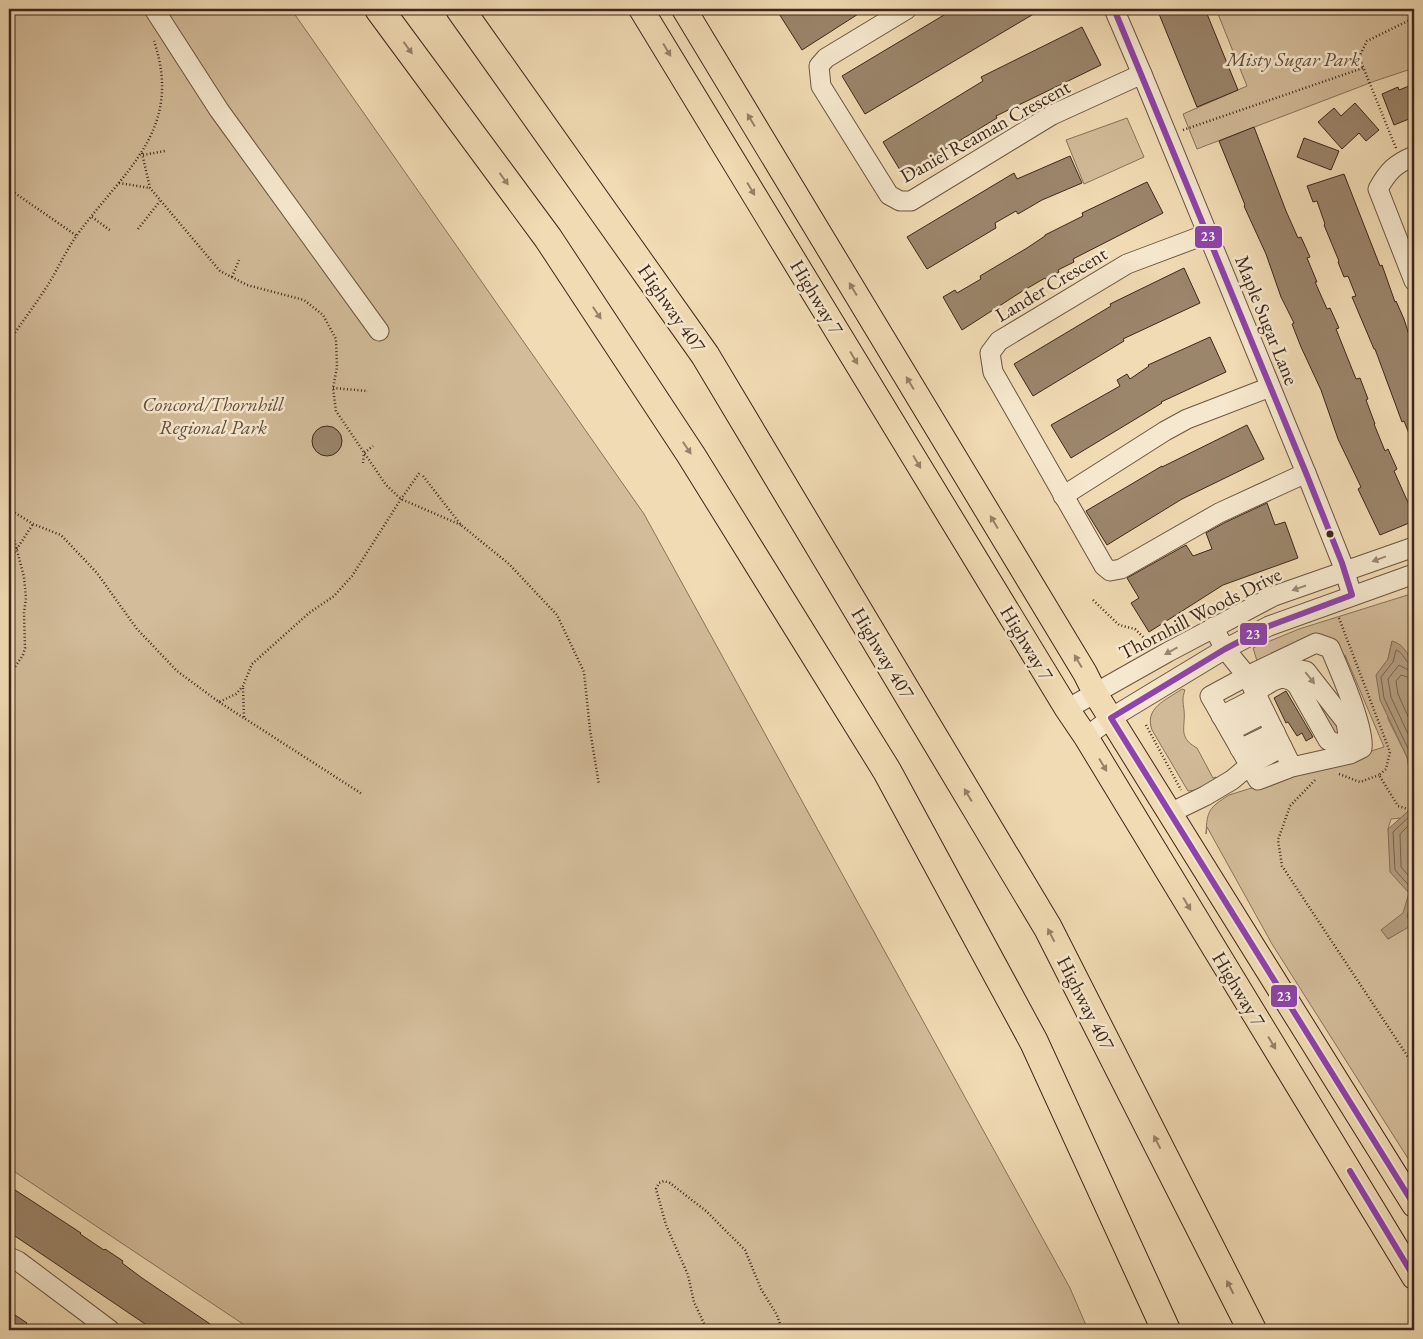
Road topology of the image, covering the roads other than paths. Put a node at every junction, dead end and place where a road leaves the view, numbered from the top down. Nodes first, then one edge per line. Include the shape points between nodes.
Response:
1 (154, 9) edge
2 (380, 9) edge
3 (460, 9) edge
4 (642, 9) edge
5 (684, 9) edge
6 (907, 9) edge
7 (1114, 9) edge
8 (1142, 74) junction
9 (1408, 159) edge
10 (1207, 234) junction
11 (1414, 281) edge
12 (379, 332) dead end
13 (1270, 387) junction
14 (1306, 473) junction
15 (1063, 496) junction
16 (1414, 547) edge
17 (1345, 571) junction
18 (1414, 574) edge
19 (1352, 595) junction
20 (1214, 628) junction
21 (1225, 649) junction
22 (1095, 693) junction
23 (1256, 693) junction
24 (1067, 710) junction
25 (1111, 718) junction
26 (1225, 723) junction
27 (1086, 737) junction
28 (1278, 739) junction
29 (1245, 757) junction
30 (1292, 767) junction
31 (1170, 813) junction
32 (1414, 1205) edge
33 (1123, 1238) junction
34 (9, 1257) edge
35 (1414, 1277) edge
36 (110, 1330) edge
37 (1154, 1330) edge
38 (1166, 1330) edge
39 (1252, 1330) edge

1 - 12 street via 219,110
2 -> 33 highway via 553,247 691,455 887,771 1034,1042
39 -> 3 highway, Highway 407 via 1048,928 710,363
4 -> 24 main road, Highway 7
22 -> 5 main road, Highway 7
6 - 8 street, Daniel Reaman Crescent via 826,58 819,66 822,86 889,195 900,201 911,201 1052,116
7 - 8 street, Maple Sugar Lane
8 - 10 street, Maple Sugar Lane
9 - 11 street via 1386,173 1378,190
10 - 13 street, Maple Sugar Lane
10 - 15 street, Lander Crescent via 1128,264 999,341 990,353 993,372
13 - 14 street, Maple Sugar Lane
13 - 15 street via 1165,430
14 - 15 street, Lander Crescent via 1218,513 1121,569 1110,571
14 - 17 street, Maple Sugar Lane
16 -> 17 street, Thornhill Woods Drive
17 - 19 street, Maple Sugar Lane
17 -> 20 street, Thornhill Woods Drive via 1274,596
18 - 19 street
19 - 21 street via 1269,626
20 - 21 street
20 -> 22 street, Thornhill Woods Drive
21 - 23 street
21 - 25 street
22 - 24 street, Thornhill Woods Drive
22 - 25 main road, Highway 7
23 -> 23 street via 1267,676 1291,668 1306,671 1346,722 1348,736 1341,746 1328,740 1291,679 1282,677
23 - 26 street
23 - 26 street via 1210,696
23 - 28 street
23 - 30 street via 1316,642 1330,648 1357,719 1363,739 1362,748 1350,754
24 - 27 main road, Highway 7
25 - 27 street
25 - 31 main road, Highway 7
26 - 29 street
27 -> 35 main road, Highway 7
28 - 29 street
28 - 30 street
29 - 30 street via 1258,780
29 - 31 street via 1225,784
31 - 32 main road, Highway 7
33 - 37 highway
33 - 38 highway
34 - 36 street

